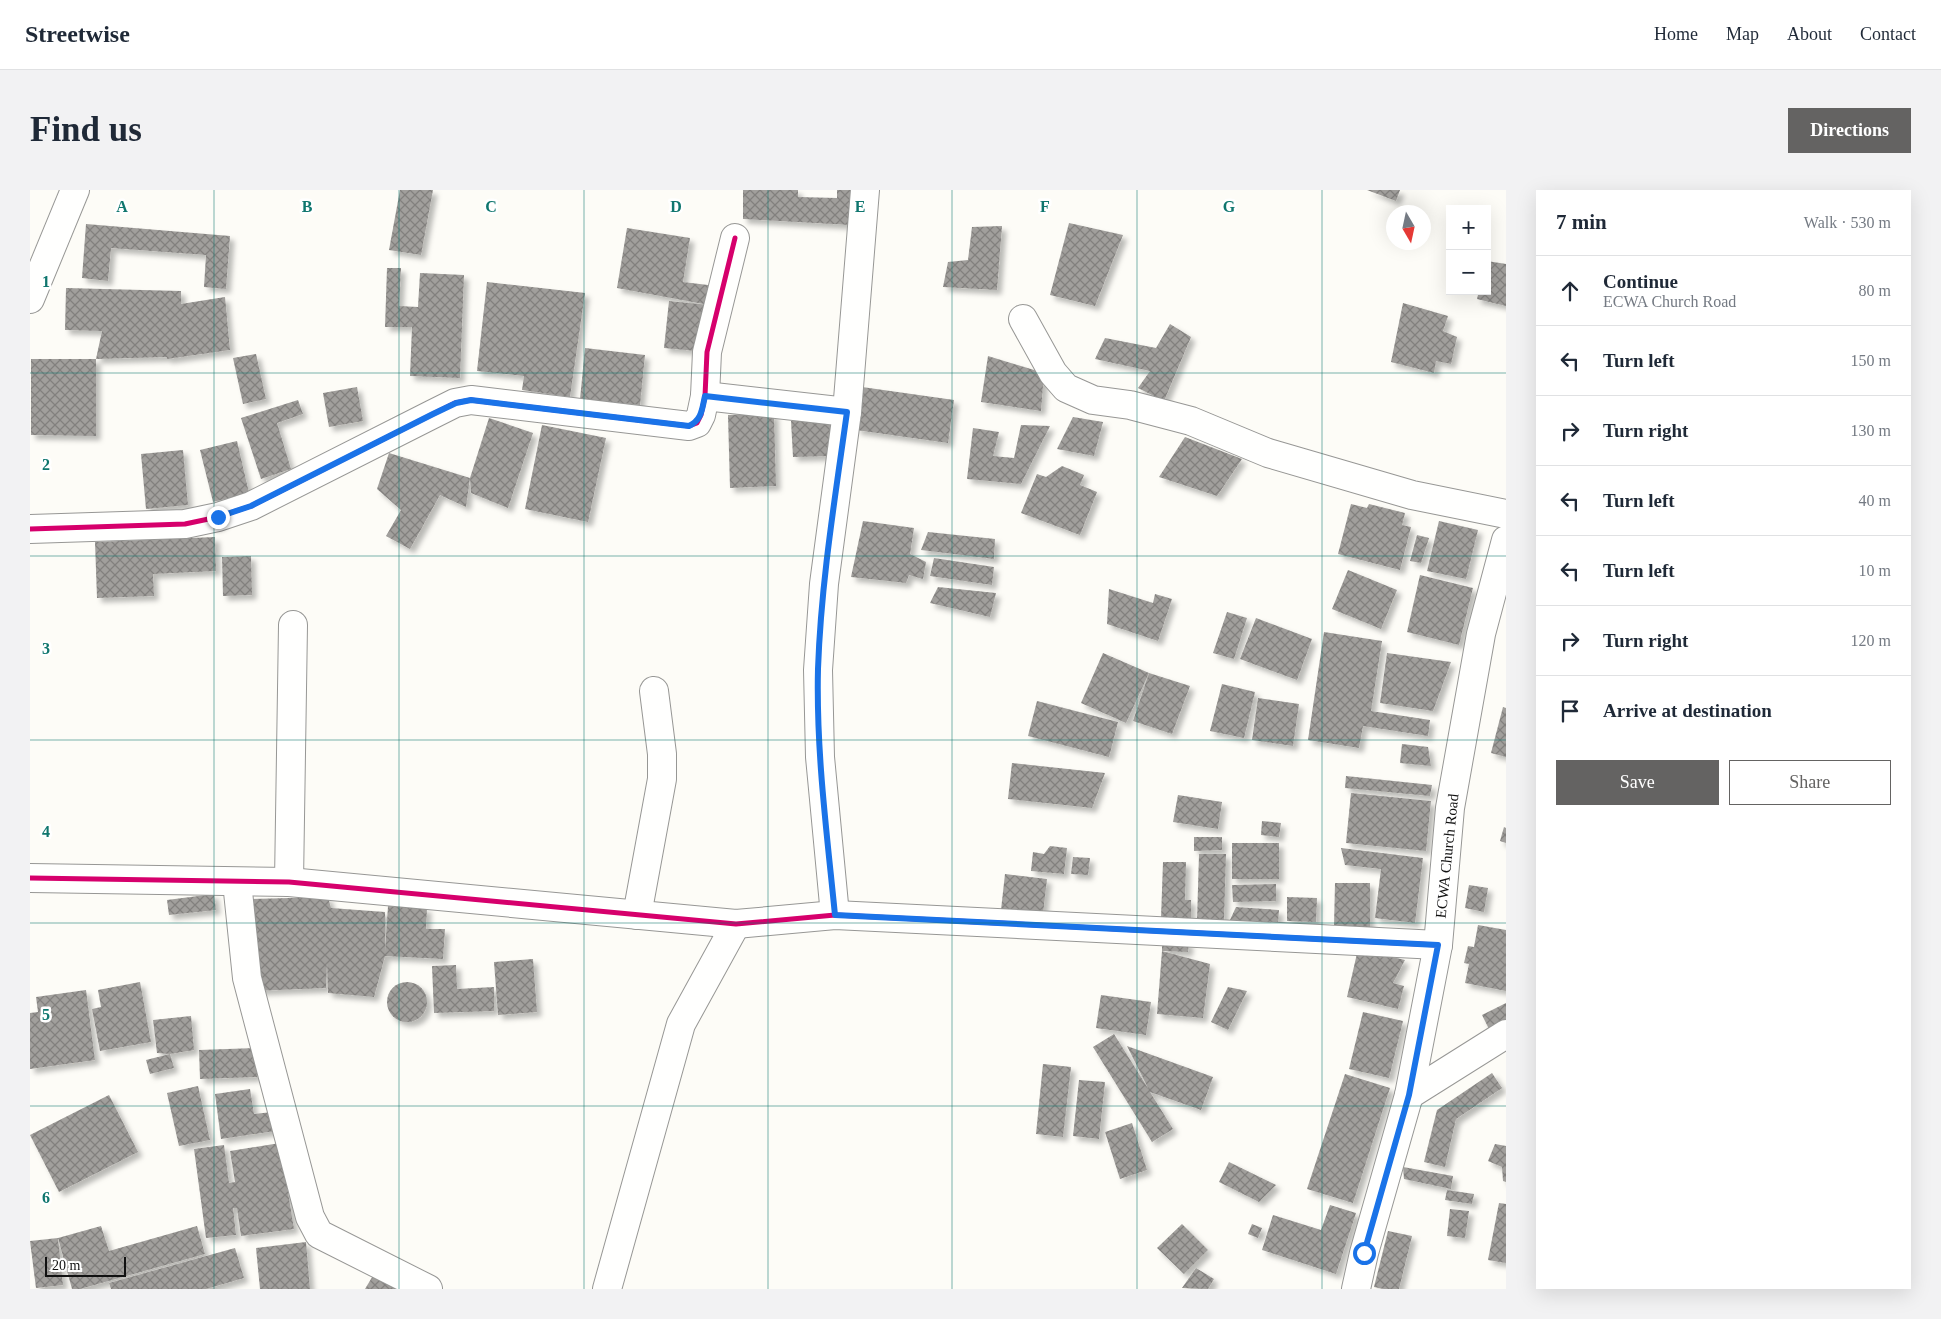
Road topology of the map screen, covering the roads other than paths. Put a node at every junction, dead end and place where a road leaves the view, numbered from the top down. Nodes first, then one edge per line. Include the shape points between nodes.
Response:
1 (75, 190) edge
2 (865, 190) edge
3 (735, 238) dead end
4 (30, 299) edge
5 (1023, 319) dead end
6 (705, 396) junction
7 (847, 412) junction
8 (1506, 514) edge
9 (30, 529) edge
10 (1506, 540) edge
11 (293, 625) dead end
12 (654, 691) dead end
13 (30, 878) edge
14 (237, 882) junction
15 (289, 882) junction
16 (637, 914) junction
17 (835, 915) junction
18 (736, 924) junction
19 (1438, 945) junction
20 (1501, 1045) edge
21 (1409, 1095) junction
22 (428, 1289) edge
23 (607, 1289) edge
24 (1356, 1289) edge

1 - 4 street
2 - 7 street
3 - 6 street via 707,352
5 - 8 street via 1053,373 1066,388 1093,400 1130,405 1192,422 1268,453 1412,496
6 - 7 street
6 - 9 street via 701,416 689,426 471,400 433,414 251,506 218,517 186,524
7 - 17 street via 824,584 818,670 820,757
10 - 19 street, ECWA Church Road via 1481,634 1450,808
11 - 15 street
12 - 16 street via 662,779
13 - 14 street
14 - 15 street
14 - 22 street via 247,978 310,1217 319,1234
15 - 16 street
16 - 18 street
17 - 18 street
17 - 19 street
18 - 23 street via 681,1024
19 - 21 street, ECWA Church Road
20 - 21 street
21 - 24 street, ECWA Church Road

